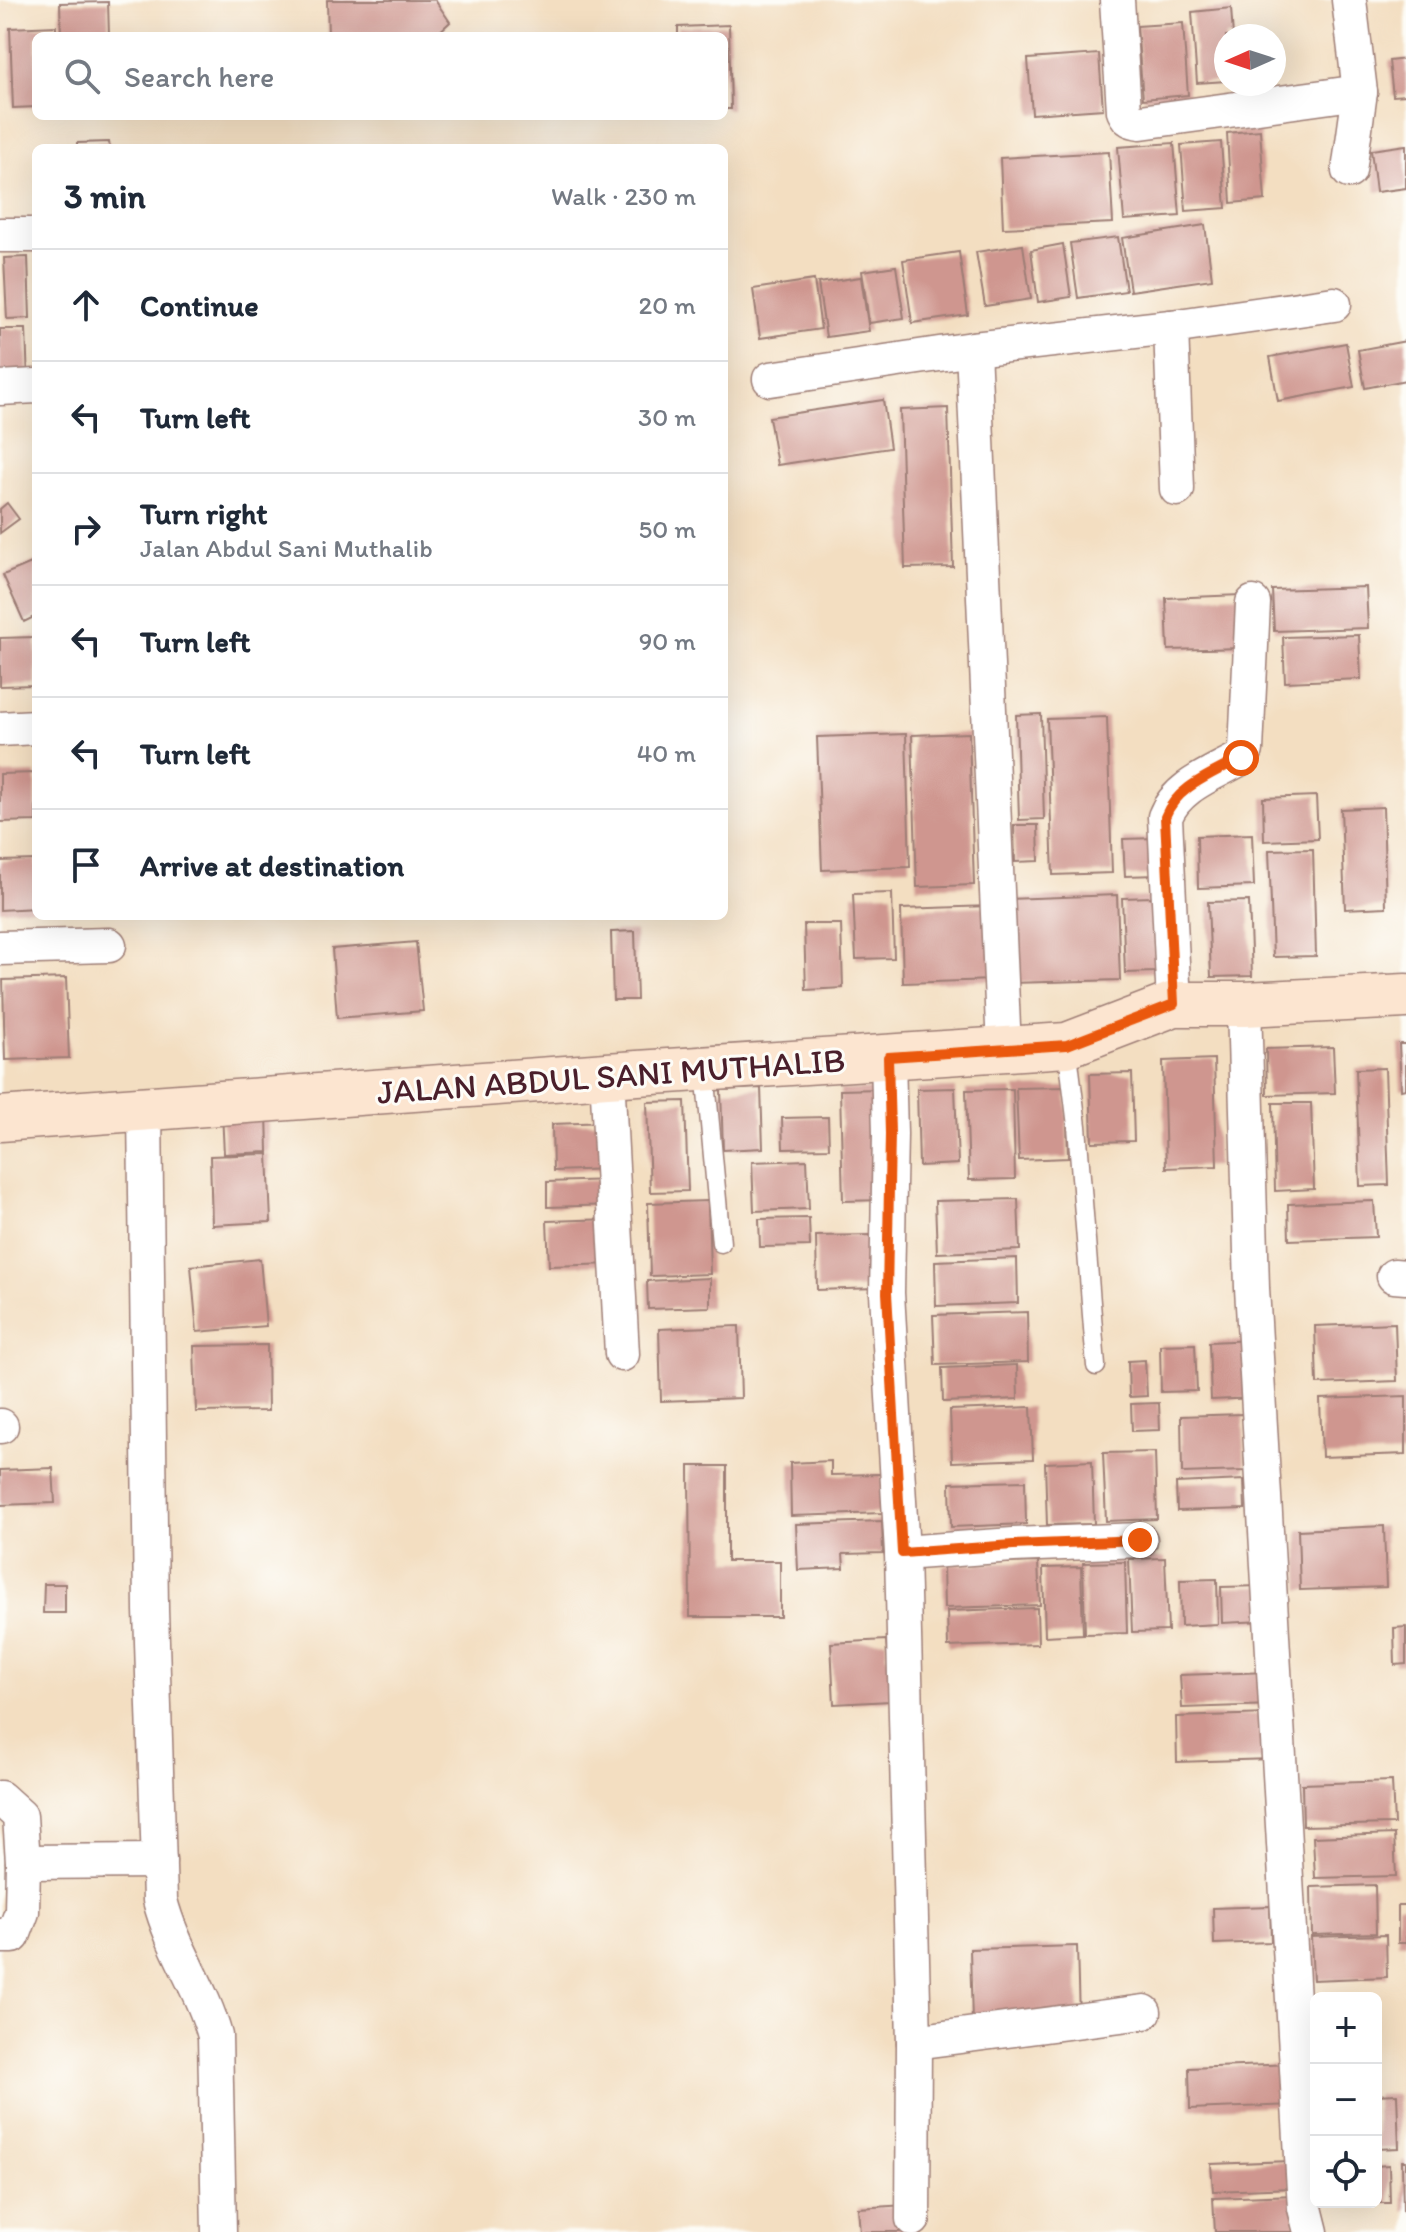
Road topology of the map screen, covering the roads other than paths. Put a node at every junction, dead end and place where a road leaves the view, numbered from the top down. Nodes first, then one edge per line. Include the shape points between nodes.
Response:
1 (1117, 0) edge
2 (1349, 0) edge
3 (1360, 92) junction
4 (1349, 171) dead end
5 (0, 235) edge
6 (32, 235) edge
7 (1334, 304) dead end
8 (1171, 327) junction
9 (973, 349) junction
10 (770, 379) dead end
11 (32, 386) edge
12 (0, 388) edge
13 (1177, 489) dead end
14 (1253, 603) dead end
15 (32, 727) edge
16 (0, 729) edge
17 (109, 945) dead end
18 (0, 948) edge
19 (1406, 996) edge
20 (1174, 1004) junction
21 (1244, 1004) junction
22 (1067, 1045) junction
23 (1004, 1049) junction
24 (888, 1057) junction
25 (705, 1070) junction
26 (607, 1075) junction
27 (145, 1109) junction
28 (0, 1119) edge
29 (721, 1243) dead end
30 (622, 1354) dead end
31 (1096, 1366) dead end
32 (1140, 1540) dead end
33 (902, 1553) junction
34 (0, 1798) edge
35 (159, 1861) junction
36 (23, 1862) junction
37 (0, 1936) edge
38 (1144, 2012) dead end
39 (914, 2042) junction
40 (913, 2219) dead end
41 (219, 2232) edge
42 (1311, 2232) edge

1 - 3 street via 1124,111 1132,121
2 - 3 street
3 - 4 street
5 - 6 street
7 - 8 street
8 - 9 street
8 - 13 street
9 - 10 street
9 - 23 street
11 - 12 street
14 - 20 street via 1246,750 1183,791 1171,801 1165,817
15 - 16 street
17 - 18 street
19 - 21 street, JALAN ABDUL SANI MUTHALIB
20 - 21 street, JALAN ABDUL SANI MUTHALIB
20 - 22 street, JALAN ABDUL SANI MUTHALIB
21 - 42 street via 1253,1304 1305,2208
22 - 23 street, JALAN ABDUL SANI MUTHALIB
22 - 31 lane
23 - 24 street, JALAN ABDUL SANI MUTHALIB
24 - 25 street, JALAN ABDUL SANI MUTHALIB
24 - 33 street via 887,1293
25 - 26 street, JALAN ABDUL SANI MUTHALIB
25 - 29 lane
26 - 27 street, JALAN ABDUL SANI MUTHALIB
26 - 30 street
27 - 28 street, JALAN ABDUL SANI MUTHALIB
27 - 35 street
32 - 33 street
33 - 39 street
34 - 36 street via 20,1816
35 - 36 street
35 - 41 street via 167,1927 208,2010 215,2036
36 - 37 street via 22,1912 13,1936
38 - 39 street
39 - 40 street

